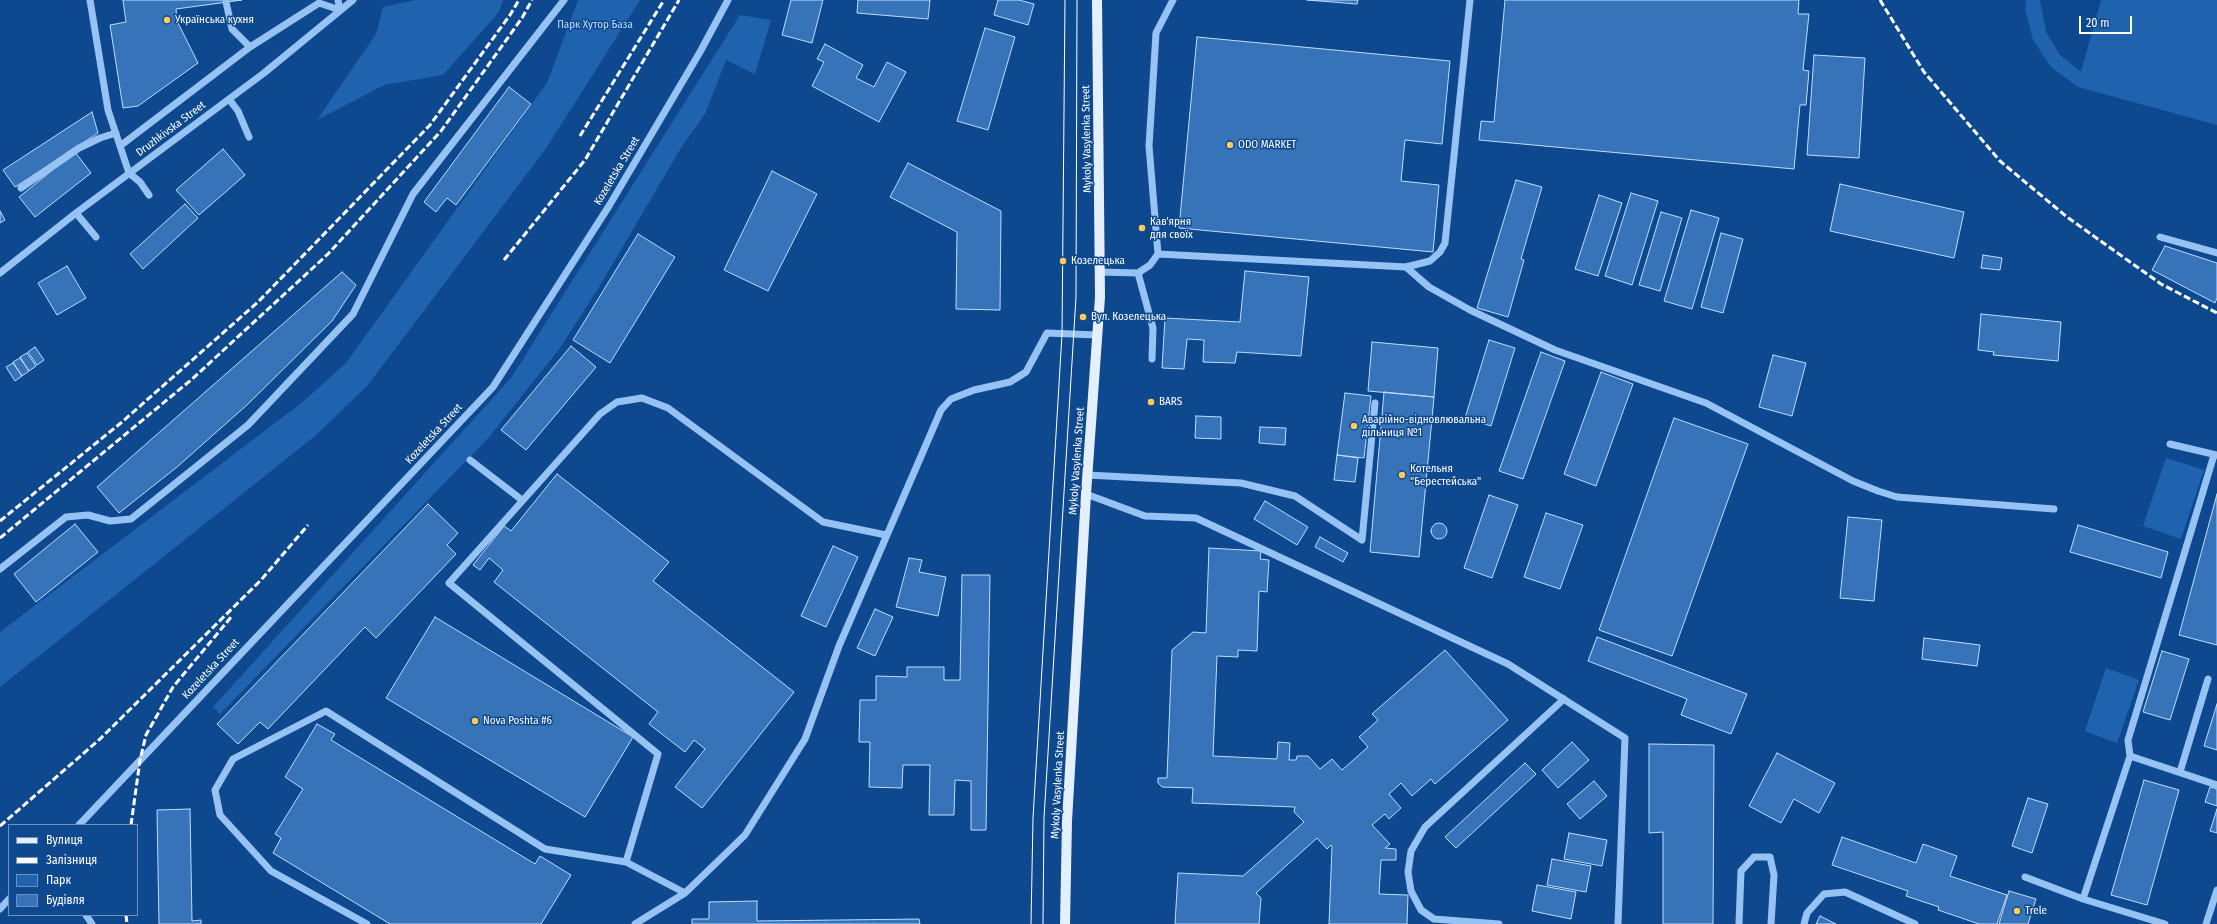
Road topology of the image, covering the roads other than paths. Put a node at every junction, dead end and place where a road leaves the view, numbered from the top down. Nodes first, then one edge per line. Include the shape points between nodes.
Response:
1 (90, 0) edge
2 (338, 0) edge
3 (353, 0) edge
4 (564, 0) edge
5 (728, 0) edge
6 (1097, 0) edge
7 (1173, 0) edge
8 (1470, 0) edge
9 (226, 2) dead end
10 (340, 10) junction
11 (250, 47) junction
12 (229, 99) junction
13 (116, 134) junction
14 (249, 137) dead end
15 (120, 146) junction
16 (129, 173) junction
17 (21, 188) dead end
18 (149, 196) dead end
19 (76, 213) junction
20 (96, 237) dead end
21 (2160, 237) dead end
22 (2217, 253) edge
23 (1158, 254) junction
24 (1406, 267) junction
25 (0, 272) edge
26 (1100, 272) junction
27 (1138, 273) junction
28 (1097, 334) junction
29 (1152, 359) dead end
30 (1375, 403) dead end
31 (2170, 444) dead end
32 (2215, 455) edge
33 (470, 460) dead end
34 (1087, 475) junction
35 (1086, 494) junction
36 (522, 500) junction
37 (2054, 509) dead end
38 (886, 535) junction
39 (0, 569) edge
40 (2208, 678) dead end
41 (1564, 699) junction
42 (2130, 756) junction
43 (2180, 772) junction
44 (2217, 785) edge
45 (80, 824) edge
46 (626, 862) junction
47 (2025, 877) dead end
48 (2217, 890) edge
49 (685, 893) junction
50 (2084, 900) junction
51 (8, 901) edge
52 (0, 909) edge
53 (367, 924) edge
54 (635, 924) edge
55 (1065, 924) edge
56 (1499, 924) edge
57 (1618, 924) edge
58 (1739, 924) edge
59 (1772, 924) edge
60 (1804, 924) edge
61 (1914, 924) edge
62 (2165, 924) edge
63 (2206, 924) edge

1 - 13 street via 108,110
2 - 10 street
3 - 10 street, Druzhkivska Street
4 - 39 street via 413,194 353,314 248,425 131,519 110,521 88,515 66,517
5 - 45 street, Kozeletska Street via 609,206 493,388
6 - 26 main road, Mykoly Vasylenka Street
7 - 23 street via 1156,33 1149,146
8 - 24 street via 1444,243 1440,252 1430,260
9 - 11 street via 232,29
10 - 11 street via 319,3
10 - 12 street, Druzhkivska Street
11 - 15 street
12 - 14 street via 238,111
12 - 16 street, Druzhkivska Street
13 - 15 street
13 - 17 street via 79,148
15 - 16 street
16 - 18 street via 140,182
16 - 19 street, Druzhkivska Street
19 - 20 street
19 - 25 street, Druzhkivska Street
21 - 22 street
23 - 24 street
23 - 27 street via 1150,265
24 - 37 street via 1429,287 1470,310 1555,350 1706,403 1878,492 1897,497
26 - 27 street
26 - 28 main road, Mykoly Vasylenka Street
27 - 29 street via 1153,328
28 - 34 main road, Mykoly Vasylenka Street
28 - 38 street via 1047,333 1026,372 1010,382 974,390 951,399 940,410
30 - 34 street via 1362,540 1295,496 1249,485
31 - 32 street
32 - 42 street via 2128,740
33 - 36 street
34 - 35 main road, Mykoly Vasylenka Street
35 - 41 street via 1145,516 1196,518 1508,664
35 - 55 main road, Mykoly Vasylenka Street via 1067,821
36 - 38 street via 600,414 618,402 642,398 668,408 823,522
36 - 46 street via 449,583 658,754
38 - 49 street via 839,646 805,739 745,835
40 - 43 street
41 - 56 street via 1425,827 1411,851 1408,872 1411,891 1421,910 1434,918
41 - 57 street via 1625,738
42 - 43 street
42 - 50 street
43 - 44 street
46 - 49 street
46 - 53 street via 545,849 326,711 233,759 216,790 220,816 271,871
47 - 50 street
48 - 63 street
49 - 54 street
50 - 62 street
51 - 52 street
58 - 59 street via 1741,871 1754,857 1770,857 1774,875
60 - 61 street via 1807,913 1824,894 1845,892

